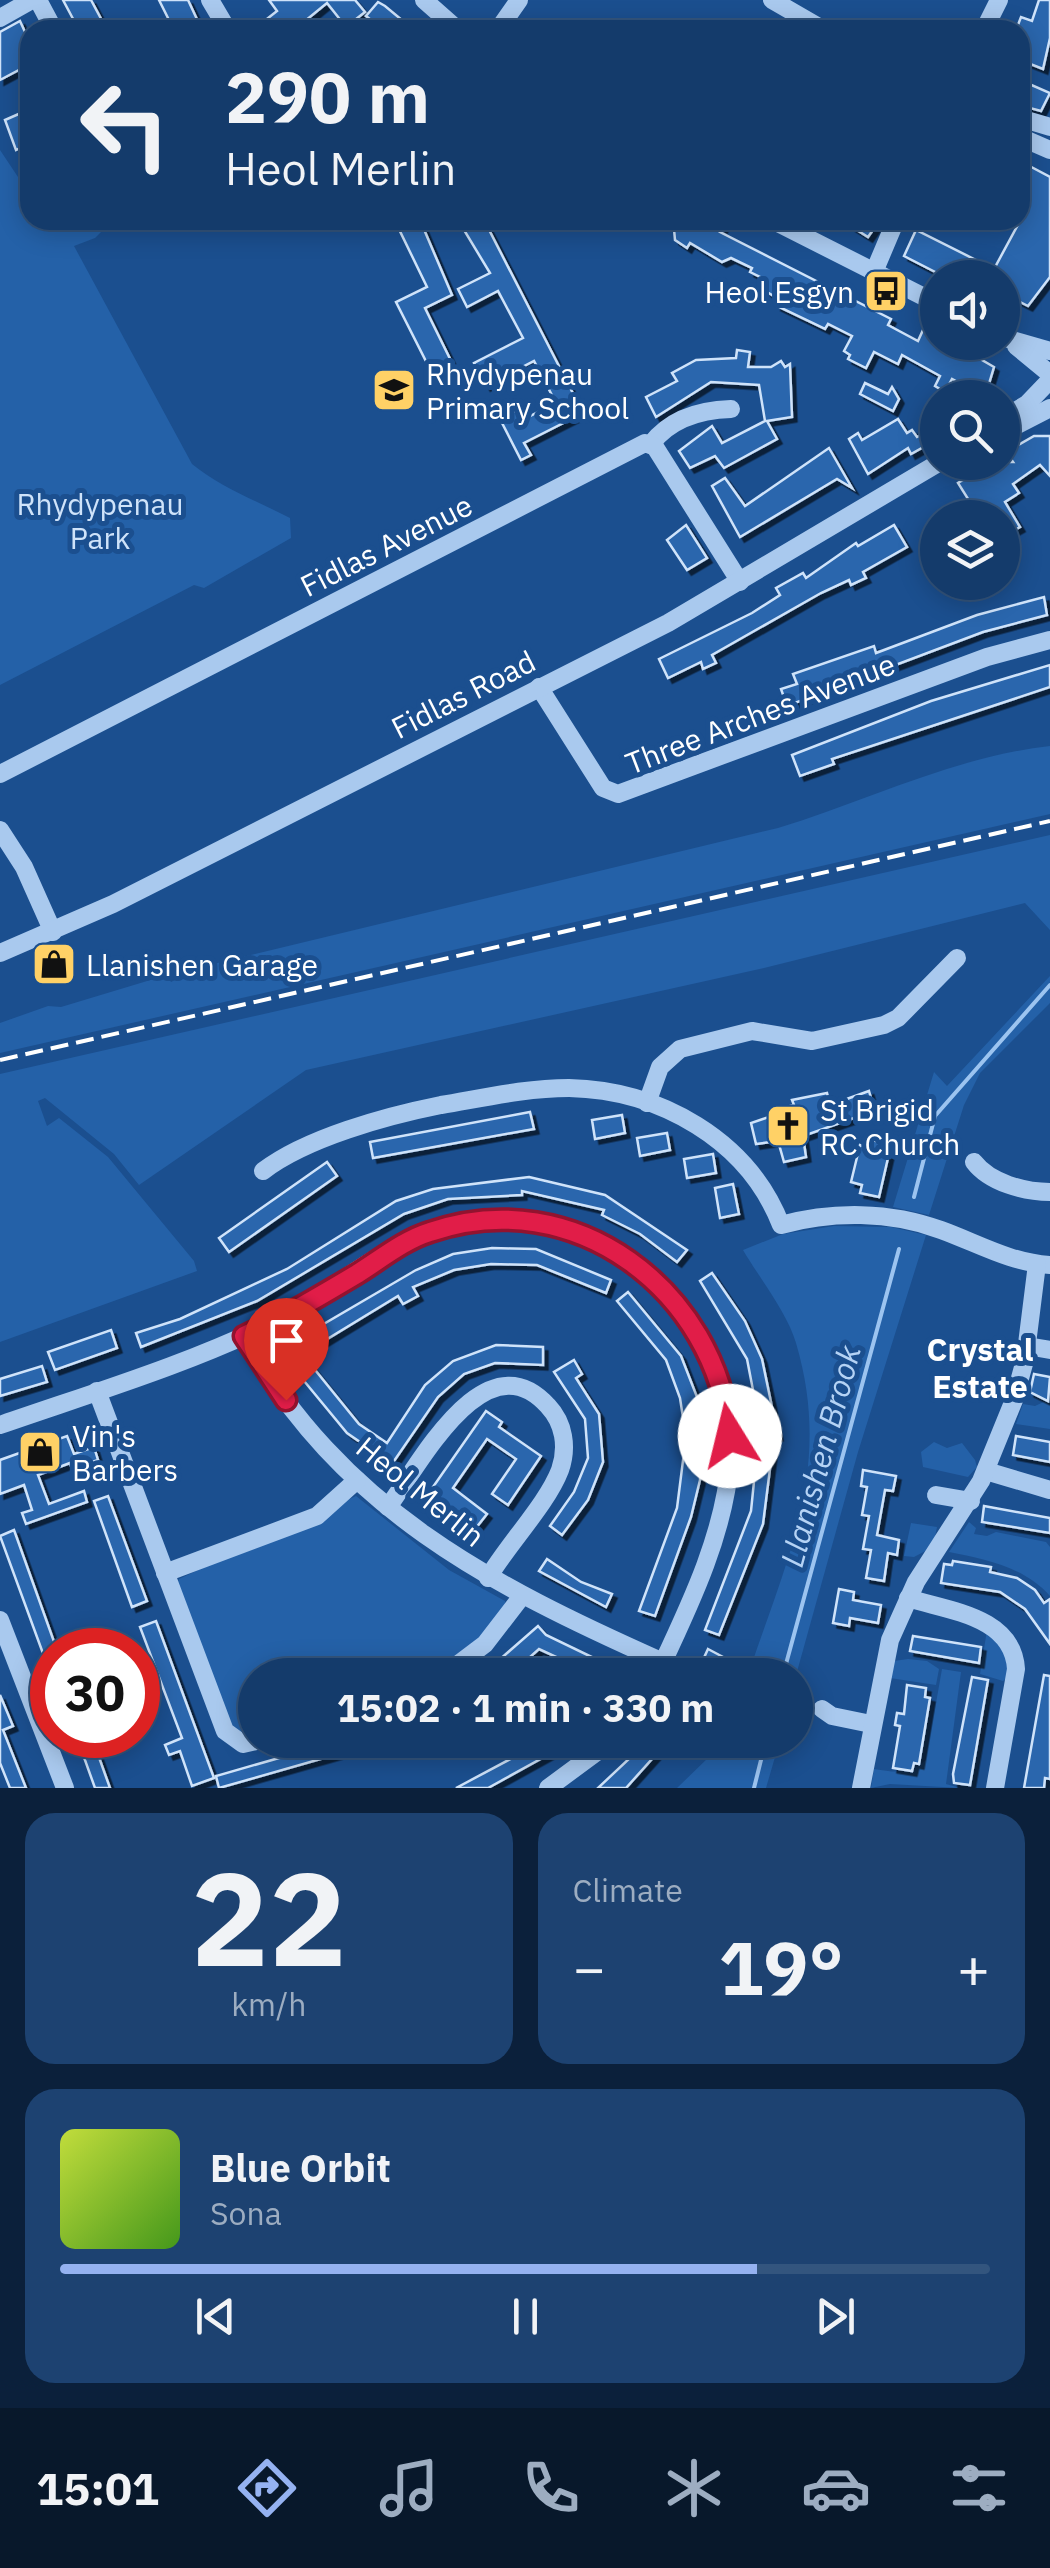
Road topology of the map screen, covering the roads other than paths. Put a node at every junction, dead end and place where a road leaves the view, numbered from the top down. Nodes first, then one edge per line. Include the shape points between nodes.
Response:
1 (35, 0) edge
2 (424, 0) edge
3 (772, 0) edge
4 (0, 18) edge
5 (447, 20) edge
6 (807, 20) edge
7 (792, 230) edge
8 (892, 230) edge
9 (874, 272) junction
10 (920, 295) edge
11 (1020, 342) edge
12 (1020, 350) edge
13 (1050, 351) edge
14 (1050, 377) edge
15 (1020, 408) edge
16 (1050, 408) edge
17 (731, 409) dead end
18 (1020, 424) edge
19 (650, 444) junction
20 (920, 474) edge
21 (740, 582) junction
22 (1050, 640) edge
23 (539, 686) junction
24 (0, 774) edge
25 (0, 830) edge
26 (53, 932) junction
27 (0, 953) edge
28 (957, 958) dead end
29 (647, 1103) junction
30 (974, 1162) dead end
31 (263, 1171) dead end
32 (1050, 1192) edge
33 (1043, 1265) edge
34 (244, 1336) junction
35 (1027, 1346) junction
36 (1050, 1350) edge
37 (97, 1391) junction
38 (0, 1426) edge
39 (986, 1472) junction
40 (357, 1480) junction
41 (1050, 1490) edge
42 (936, 1494) dead end
43 (971, 1501) junction
44 (388, 1507) junction
45 (165, 1573) junction
46 (488, 1578) junction
47 (522, 1596) junction
48 (908, 1598) junction
49 (0, 1620) edge
50 (466, 1658) edge
51 (641, 1658) edge
52 (664, 1658) edge
53 (822, 1709) dead end
54 (872, 1724) junction
55 (238, 1740) edge
56 (589, 1758) edge
57 (64, 1788) edge
58 (548, 1788) edge
59 (861, 1788) edge
60 (996, 1788) edge

1 - 4 street
2 - 5 street
3 - 6 street
7 - 9 street
8 - 9 street
9 - 10 street
11 - 13 street
12 - 14 street
14 - 15 street
16 - 18 street
17 - 19 street, Fidlas Avenue via 703,410 661,430
19 - 21 street
19 - 24 street, Fidlas Avenue
20 - 21 street, Fidlas Road
21 - 23 street, Fidlas Road
22 - 23 street, Three Arches Avenue via 987,657 624,794 603,788
23 - 26 street, Fidlas Road
25 - 26 street
26 - 27 street, Fidlas Road
28 - 29 street via 884,1025 812,1042 752,1031 680,1048 660,1067
29 - 31 street via 567,1088 484,1098 377,1120 283,1156
29 - 33 street via 702,1128 738,1155 767,1191 781,1225 844,1216 901,1219
30 - 32 street via 1020,1188
33 - 35 street
34 - 37 street
34 - 40 street, Heol Merlin via 286,1400
34 - 52 street via 418,1236 466,1223 562,1227 606,1245 653,1276 687,1313 713,1361 730,1436 719,1517
35 - 36 street
35 - 39 street
37 - 38 street
37 - 45 street
39 - 41 street
39 - 43 street
40 - 44 street, Heol Merlin
40 - 45 street via 317,1516
42 - 43 street
43 - 48 street
44 - 46 street, Heol Merlin
44 - 46 street via 468,1400 498,1388 540,1398 563,1431 560,1468
45 - 55 street via 225,1731
46 - 47 street, Heol Merlin
47 - 50 street
47 - 51 street, Heol Merlin
48 - 54 street via 884,1660
48 - 60 street via 988,1623 1009,1643 1016,1669
49 - 57 street
53 - 54 street
54 - 59 street
56 - 58 street

